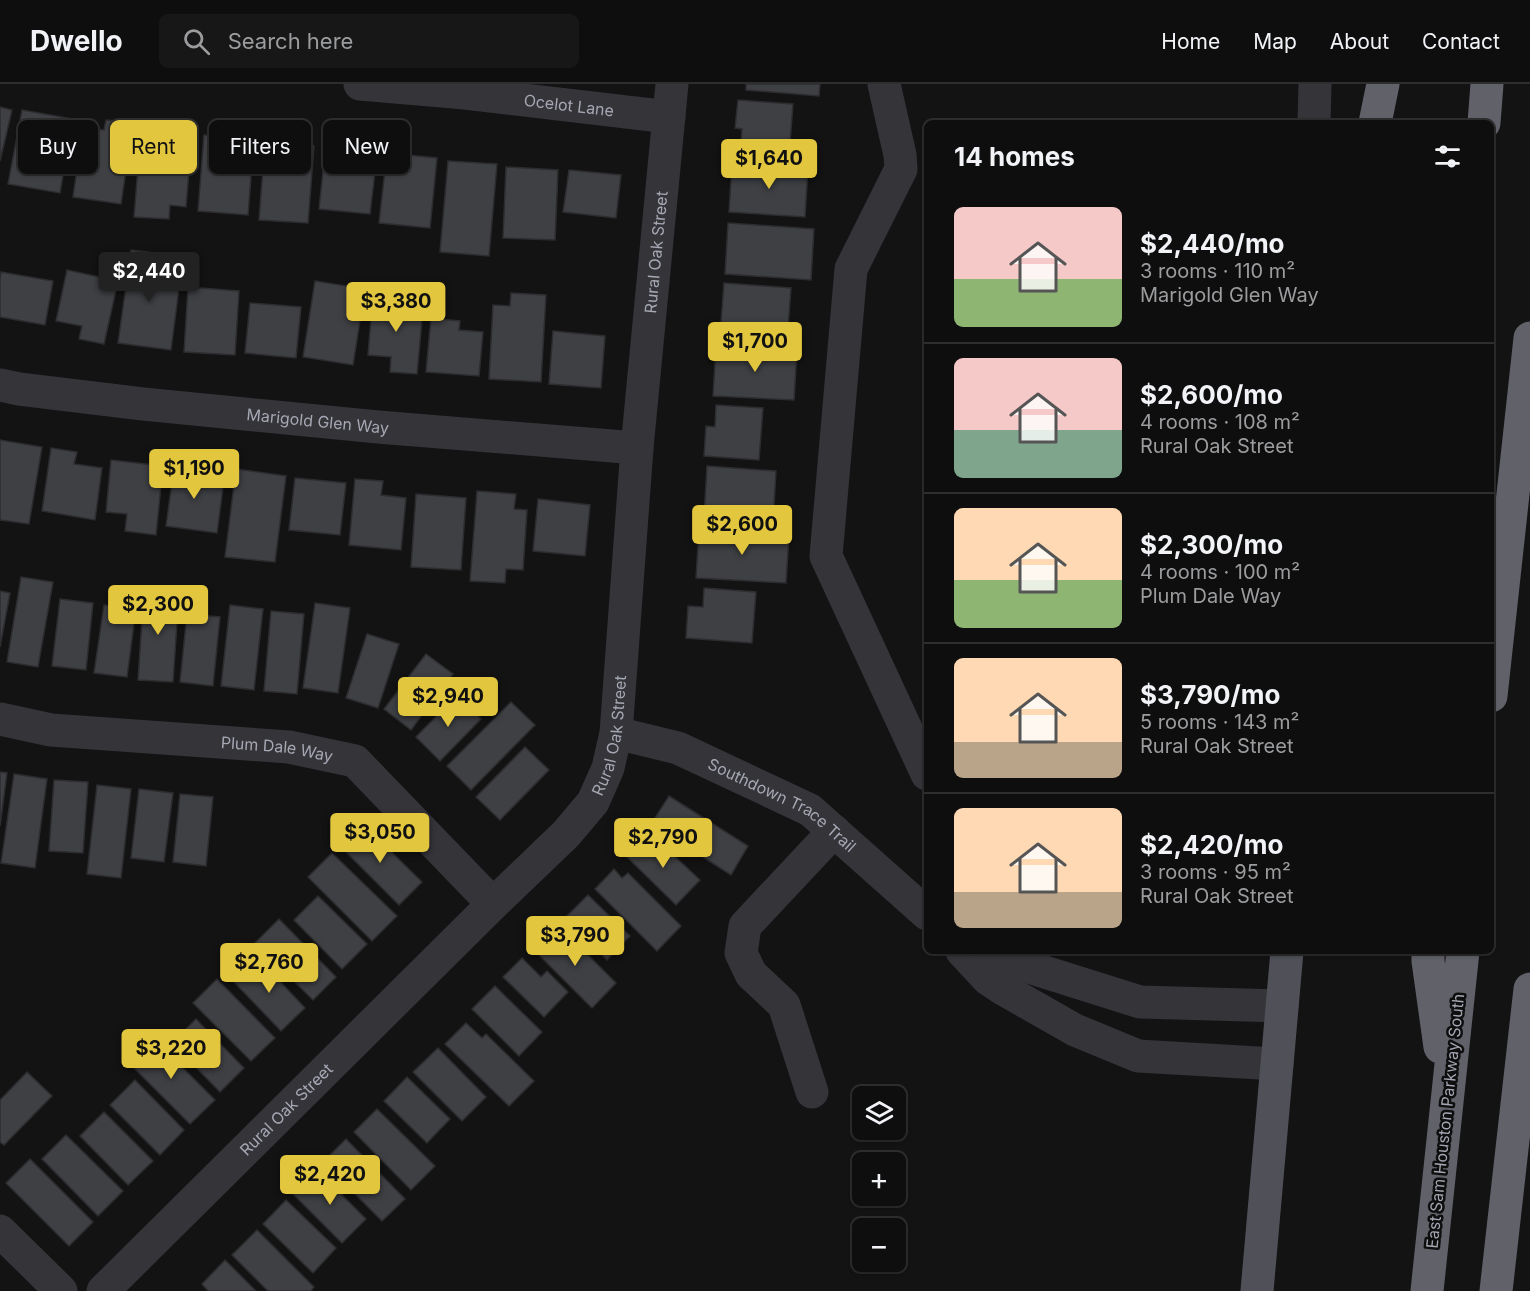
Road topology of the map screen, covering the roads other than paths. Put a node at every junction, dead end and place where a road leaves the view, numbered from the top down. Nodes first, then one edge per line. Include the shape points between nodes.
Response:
1 (360, 84) edge
2 (672, 84) edge
3 (884, 84) edge
4 (1315, 84) edge
5 (1373, 84) edge
6 (1383, 84) edge
7 (1487, 84) edge
8 (669, 117) junction
9 (1314, 120) edge
10 (1370, 120) edge
11 (1376, 120) edge
12 (1484, 120) edge
13 (1530, 338) edge
14 (0, 385) edge
15 (637, 448) junction
16 (1494, 668) edge
17 (0, 719) edge
18 (616, 733) junction
19 (924, 768) edge
20 (834, 831) junction
21 (921, 895) edge
22 (493, 904) junction
23 (965, 954) edge
24 (1287, 954) edge
25 (1428, 954) edge
26 (1463, 954) edge
27 (1004, 962) edge
28 (1530, 989) edge
29 (1282, 1006) junction
30 (1276, 1064) junction
31 (812, 1092) dead end
32 (1447, 1097) junction
33 (0, 1231) edge
34 (62, 1291) edge
35 (103, 1291) edge
36 (1257, 1291) edge
37 (1427, 1291) edge
38 (1496, 1291) edge

1 - 8 street, Ocelot Lane
2 - 8 street, Rural Oak Street
3 - 19 street via 901,169 851,269 826,556
4 - 9 street
5 - 10 main road
6 - 11 highway
7 - 12 highway
8 - 15 street, Rural Oak Street
13 - 16 highway
14 - 15 street, Marigold Glen Way via 143,404
15 - 18 street, Rural Oak Street
17 - 22 street, Plum Dale Way via 51,730 289,747 355,761
18 - 20 street, Southdown Trace Trail via 678,748 810,810
18 - 22 street, Rural Oak Street via 608,768 593,802 566,834
20 - 21 street, Southdown Trace Trail
20 - 31 street via 745,926 741,953 751,974 784,1005
22 - 35 street, Rural Oak Street
23 - 27 street via 988,979
24 - 29 main road
25 - 32 highway
26 - 32 highway, East Sam Houston Parkway South
27 - 29 street via 1140,1002
27 - 30 street via 1075,1030 1138,1056
28 - 38 highway
29 - 30 main road
30 - 36 main road
32 - 37 highway, East Sam Houston Parkway South
33 - 34 street

